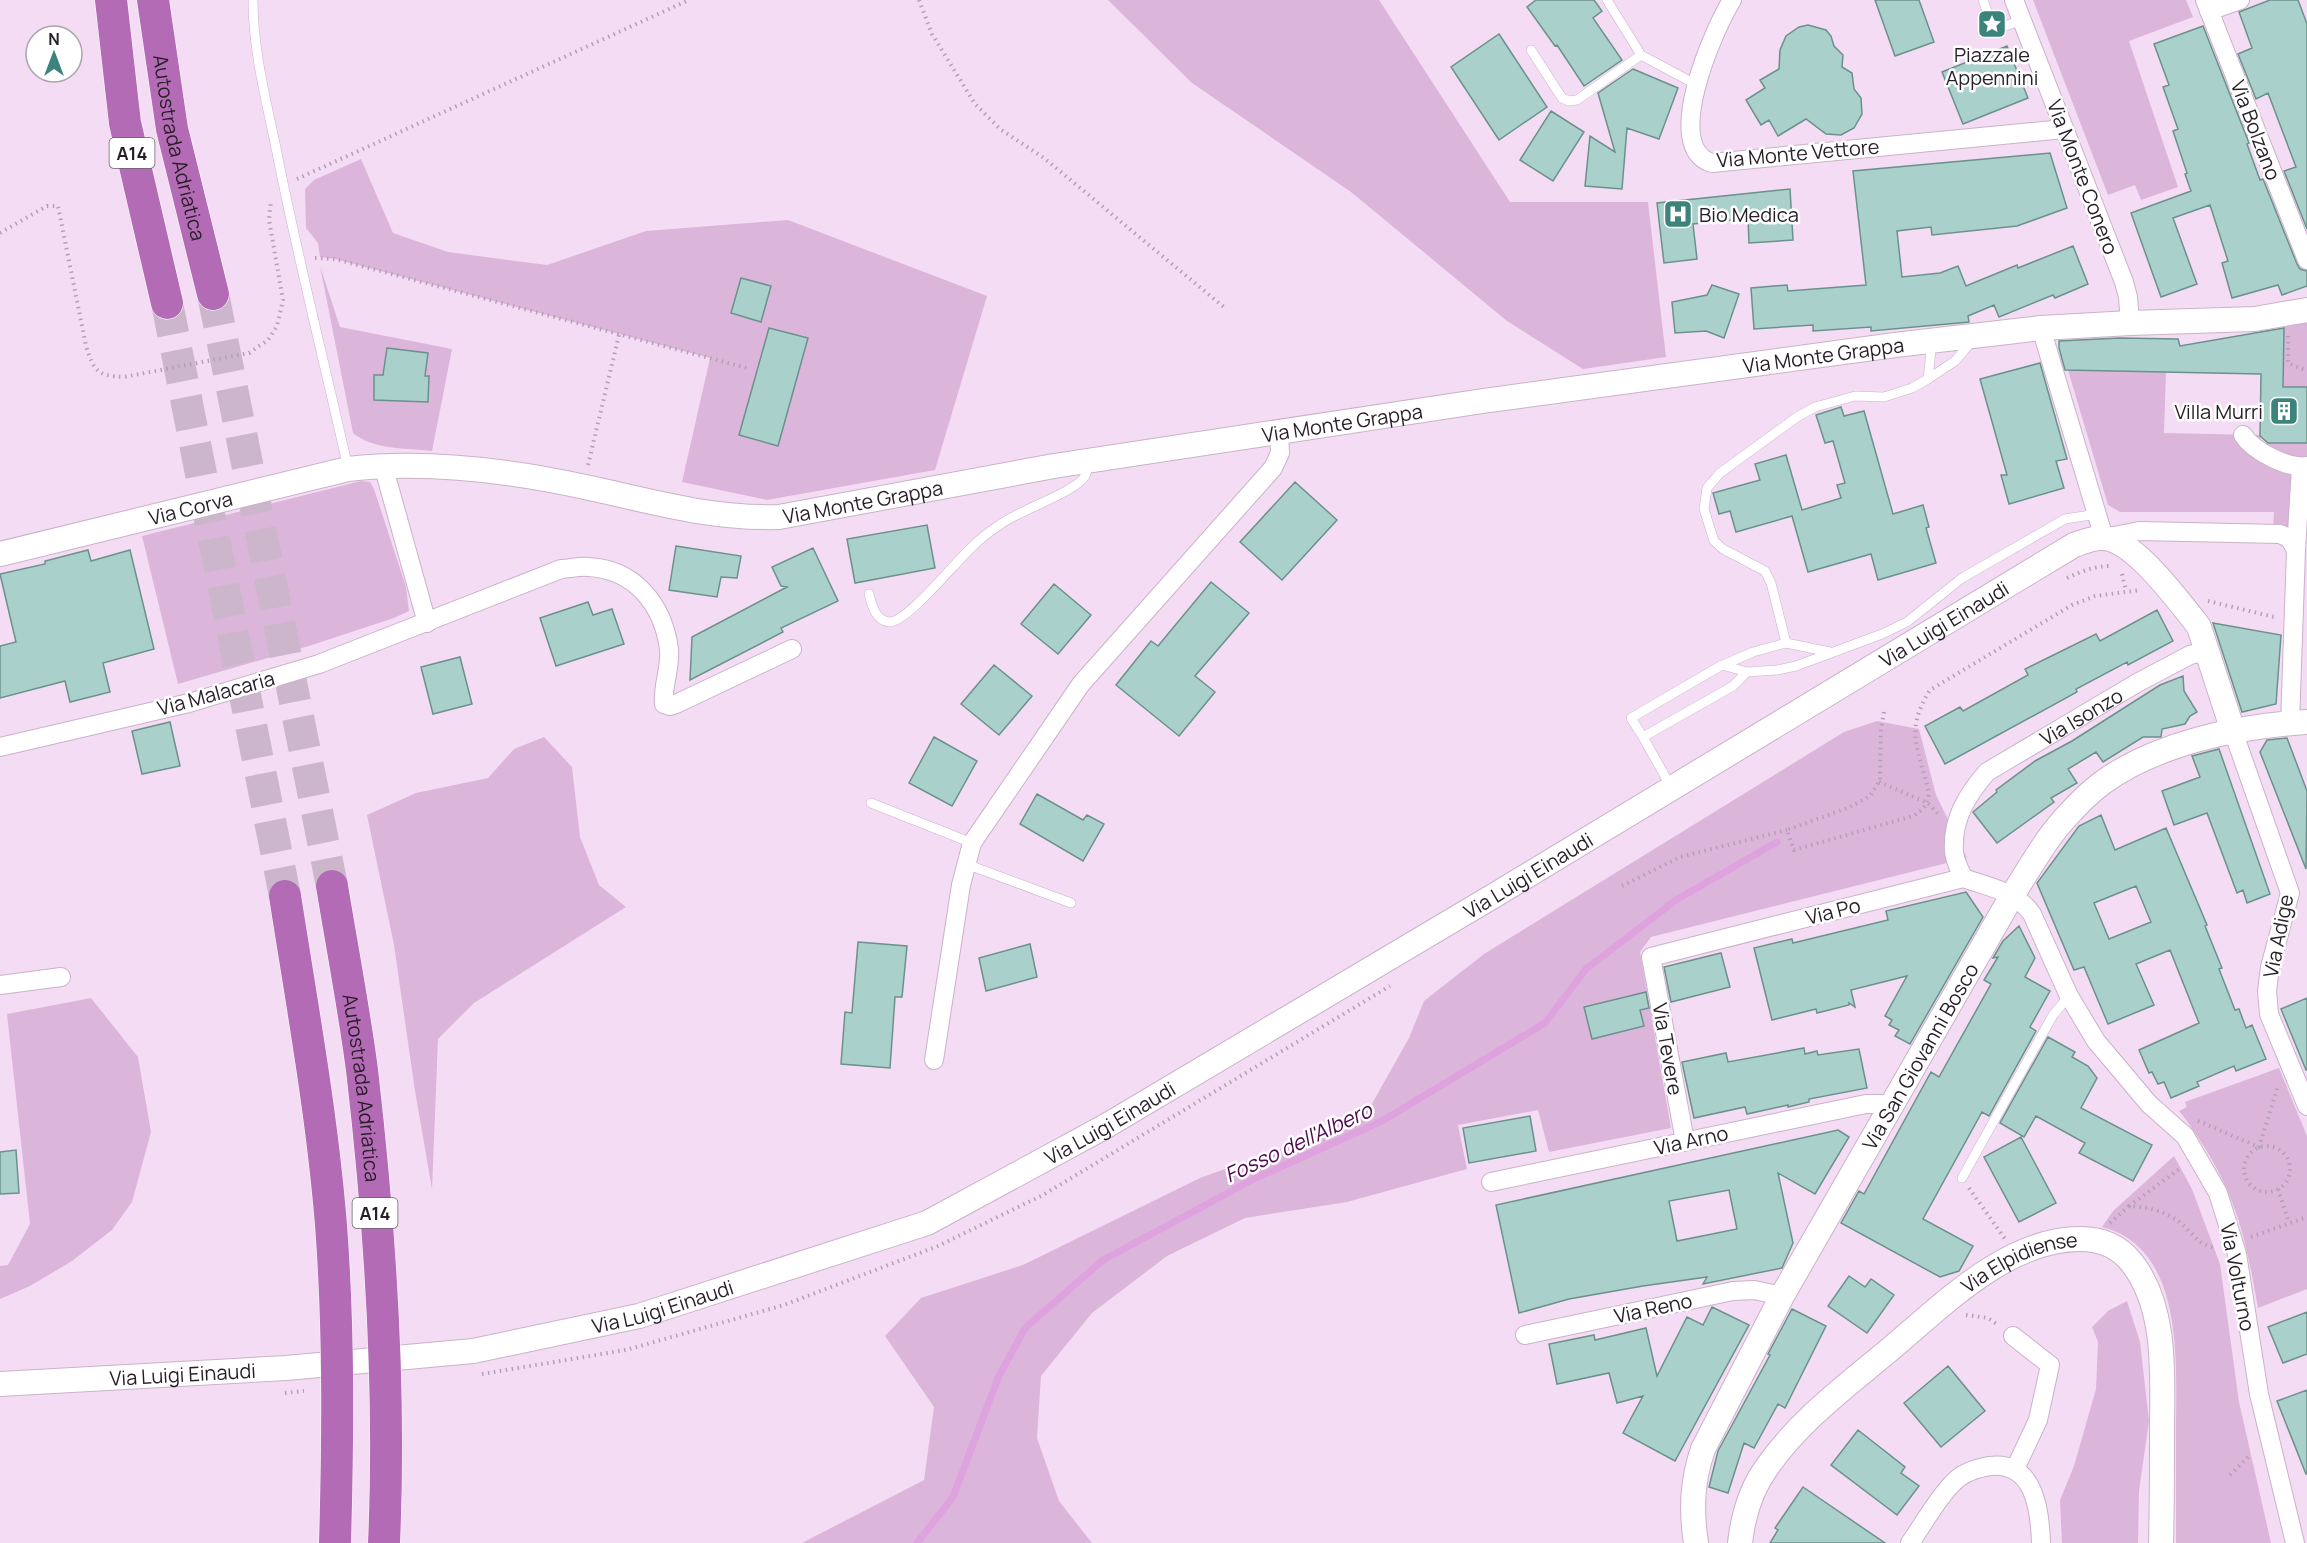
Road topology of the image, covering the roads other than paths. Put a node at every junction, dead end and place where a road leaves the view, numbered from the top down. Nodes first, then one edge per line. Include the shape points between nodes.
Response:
1 (111, 0) edge
2 (153, 0) edge
3 (253, 0) edge
4 (1606, 0) edge
5 (1732, 0) edge
6 (1983, 0) edge
7 (2014, 0) edge
8 (2240, 0) edge
9 (2207, 5) edge
10 (2022, 20) junction
11 (1531, 50) dead end
12 (1641, 56) junction
13 (1697, 85) junction
14 (2064, 129) junction
15 (2307, 260) edge
16 (213, 294) tunnel mouth
17 (167, 303) tunnel mouth
18 (2307, 310) edge
19 (2130, 323) junction
20 (2041, 328) junction
21 (1975, 336) junction
22 (1932, 341) junction
23 (1928, 379) junction
24 (1279, 432) junction
25 (2242, 435) dead end
26 (1090, 461) junction
27 (382, 465) junction
28 (2304, 466) edge
29 (348, 469) junction
30 (2097, 514) junction
31 (2104, 538) junction
32 (2296, 550) junction
33 (0, 554) edge
34 (869, 594) dead end
35 (427, 623) junction
36 (1786, 643) junction
37 (792, 649) dead end
38 (2207, 651) junction
39 (1833, 652) junction
40 (1722, 665) junction
41 (1747, 672) junction
42 (2299, 723) edge
43 (2233, 731) junction
44 (1643, 737) junction
45 (0, 747) edge
46 (1671, 787) junction
47 (871, 803) dead end
48 (972, 843) junction
49 (966, 864) junction
50 (1963, 878) junction
51 (332, 886) tunnel mouth
52 (2013, 894) junction
53 (285, 896) tunnel mouth
54 (1071, 903) dead end
55 (1651, 957) joint
56 (61, 977) dead end
57 (0, 985) edge
58 (2069, 996) junction
59 (934, 1060) dead end
60 (1891, 1104) junction
61 (2307, 1106) edge
62 (1685, 1141) junction
63 (1962, 1178) road end
64 (1491, 1182) dead end
65 (1782, 1296) junction
66 (1525, 1335) dead end
67 (2013, 1336) dead end
68 (0, 1384) edge
69 (2015, 1469) junction
70 (334, 1543) edge
71 (384, 1543) edge
72 (1695, 1543) edge
73 (1740, 1543) edge
74 (1910, 1543) edge
75 (2041, 1543) edge
76 (2162, 1543) edge
77 (2295, 1543) edge

1 - 17 highway, A14 via 125,123
2 - 16 highway, Autostrada Adriatica / A14 via 172,129
3 - 29 lane via 261,77
4 - 12 lane
5 - 13 street, Via Monte Vettore via 1721,17
6 - 10 lane via 1994,30
7 - 10 street, Via Monte Conero
8 - 9 street
9 - 15 street, Via Bolzano
10 - 14 street, Via Monte Conero
11 - 12 lane via 1562,98 1569,101 1577,100
12 - 13 lane
13 - 14 street, Via Monte Vettore via 1690,135 1696,152 1712,163
14 - 19 street, Via Monte Conero via 2124,282
18 - 19 street, Via Monte Grappa via 2255,319
19 - 20 street, Via Monte Grappa
20 - 21 street, Via Monte Grappa
20 - 30 street
21 - 22 street, Via Monte Grappa
21 - 23 lane via 1955,361
22 - 23 lane
22 - 24 street, Via Monte Grappa
23 - 36 lane via 1884,397 1855,396 1815,407 1720,473 1707,488 1704,509 1714,541 1765,571
24 - 26 street, Via Monte Grappa
24 - 48 street via 1280,453 1273,468 1081,684
25 - 28 street via 2255,449
26 - 27 street, Via Monte Grappa via 779,518 702,513 583,487 466,468
26 - 34 lane via 1084,477 1073,488 1005,520 974,545 900,619 889,622 879,618
27 - 29 street, Via Corva
27 - 35 street
28 - 32 street
29 - 33 street, Via Corva
30 - 31 street
30 - 39 lane via 2065,519 1962,578 1907,622
31 - 32 street via 2139,531 2280,534 2289,538
31 - 38 street via 2141,558 2194,620
31 - 46 street, Via Luigi Einaudi via 2074,545
32 - 42 street
35 - 37 street, Via Malacaria via 561,569 589,567 622,574 644,591 661,614 669,649 664,704 676,704
35 - 45 street, Via Malacaria via 319,664 189,703
36 - 39 lane
36 - 40 lane
38 - 43 street
38 - 50 street, Via Isonzo via 2190,655 2137,683 1987,772 1968,794 1958,817 1954,852
39 - 41 lane via 1796,666
40 - 41 lane
40 - 44 lane via 1631,718
41 - 44 lane via 1733,686
42 - 43 street, Via San Giovanni Bosco
43 - 52 street, Via San Giovanni Bosco via 2157,754 2101,784 2067,817
43 - 61 street, Via Adige via 2290,893 2267,991 2269,1014
44 - 46 lane
46 - 68 street, Via Luigi Einaudi via 1106,1126 927,1223 639,1316 473,1351 286,1368
47 - 48 lane
48 - 49 street
49 - 54 lane
49 - 59 street
50 - 52 street
50 - 55 street, Via Po
51 - 71 highway, Autostrada Adriatica / A14, bridge via 362,1070 374,1196 388,1462
52 - 58 street, Via Volturno via 2032,914
52 - 60 street, Via San Giovanni Bosco
53 - 70 highway, A14, bridge via 331,1224 337,1348
55 - 62 street, Via Tevere
56 - 57 street
58 - 63 lane via 2053,1015
58 - 77 street, Via Volturno via 2115,1066 2185,1136 2218,1193 2237,1254 2259,1394
60 - 62 street, Via Arno via 1866,1104
60 - 65 street, Via San Giovanni Bosco
62 - 64 street, Via Arno
65 - 66 street, Via Reno via 1754,1290 1733,1291
65 - 72 street, Via San Giovanni Bosco via 1703,1449 1692,1495
67 - 69 street via 2050,1365 2038,1420
69 - 74 street via 2001,1465 1977,1468 1953,1482
69 - 75 street via 2032,1490
73 - 76 street, Via Elpidiense via 1755,1486 1780,1448 1823,1406 1947,1302 2011,1257 2053,1241 2085,1239 2109,1244 2131,1261 2147,1287 2154,1310 2162,1389

